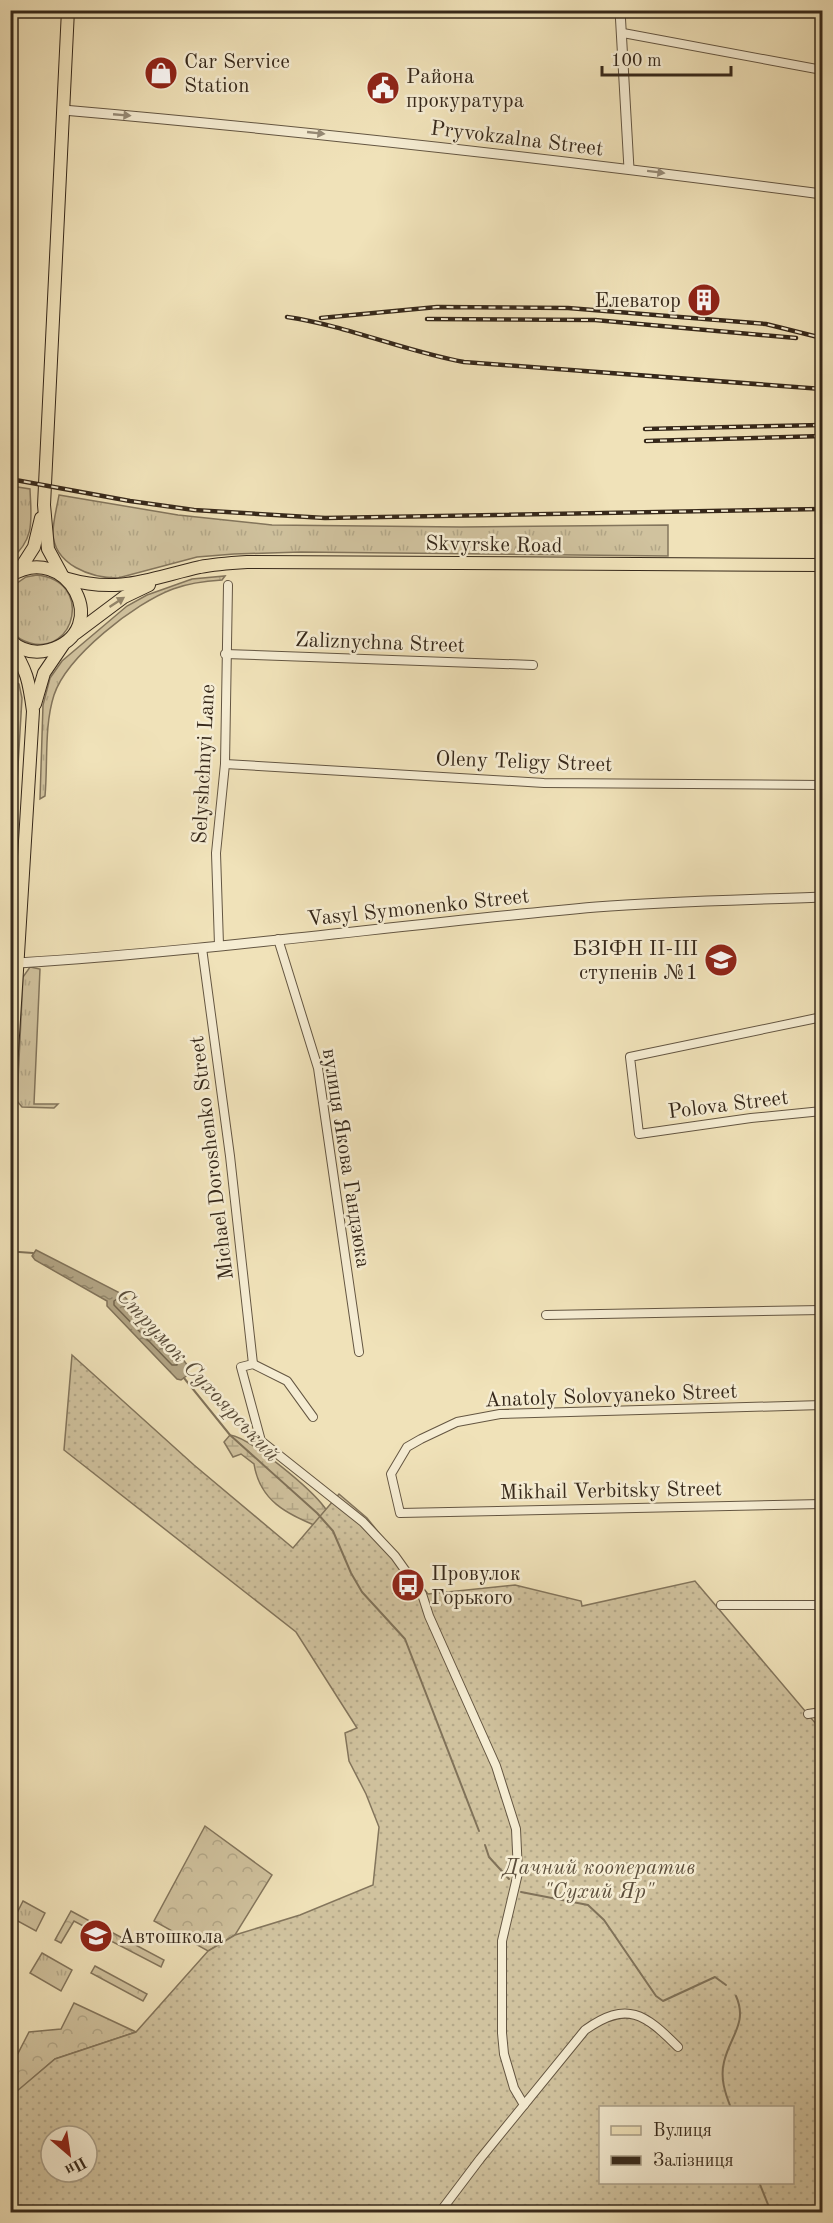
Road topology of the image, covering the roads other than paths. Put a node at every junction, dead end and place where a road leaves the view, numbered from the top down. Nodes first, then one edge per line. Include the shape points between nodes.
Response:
1 (69, 10) edge
2 (620, 10) edge
3 (622, 33) junction
4 (822, 70) edge
5 (63, 110) junction
6 (629, 169) junction
7 (822, 194) edge
8 (44, 506) junction
9 (822, 565) edge
10 (15, 572) edge
11 (64, 576) junction
12 (166, 576) junction
13 (228, 585) dead end
14 (69, 639) junction
15 (10, 642) edge
16 (225, 654) junction
17 (533, 665) dead end
18 (11, 680) edge
19 (10, 708) edge
20 (33, 711) junction
21 (225, 764) junction
22 (822, 785) edge
23 (822, 897) edge
24 (278, 939) junction
25 (219, 945) junction
26 (202, 948) junction
27 (18, 963) junction
28 (822, 1017) edge
29 (12, 1035) edge
30 (10, 1084) edge
31 (822, 1111) edge
32 (822, 1310) edge
33 (546, 1315) dead end
34 (359, 1352) dead end
35 (253, 1364) junction
36 (822, 1405) edge
37 (313, 1417) dead end
38 (822, 1504) edge
39 (400, 1513) joint
40 (721, 1605) dead end
41 (822, 1605) edge
42 (822, 1712) edge
43 (808, 1714) dead end
44 (678, 2047) dead end
45 (524, 2105) junction
46 (441, 2212) edge

1 - 5 main road
2 - 3 street
3 - 4 street
3 - 6 street
5 -> 6 street, Pryvokzalna Street via 235,124
5 - 8 main road
6 -> 7 street, Pryvokzalna Street
8 - 10 main road via 34,547
8 - 11 main road via 48,549
9 - 12 main road, Skvyrske Road via 247,562
10 - 11 main road, Skvyrske Road via 42,567
11 - 12 main road, Skvyrske Road via 106,586
11 - 14 main road via 81,602 79,626
14 -> 12 main road, Skvyrske Road via 124,597
13 - 16 street, Selyshchnyi Lane
14 - 15 main road via 42,652 22,649
14 - 20 main road via 44,673
15 - 20 main road via 28,677
16 - 17 street, Zaliznychna Street
16 - 21 street, Selyshchnyi Lane
18 - 19 street
20 - 27 main road
21 - 22 street, Oleny Teligy Street via 544,783
21 - 25 street, Selyshchnyi Lane via 216,853
23 - 24 street, Vasyl Symonenko Street via 599,907
24 - 25 street, Vasyl Symonenko Street
24 - 34 street, вулиця Якова Гандзюка via 318,1068
25 - 26 street, Vasyl Symonenko Street
26 - 27 street, Vasyl Symonenko Street
26 - 35 street, Michael Doroshenko Street
27 - 29 main road
28 - 31 street, Polova Street via 630,1057 639,1134
29 - 30 main road
32 - 33 street
35 - 37 street via 287,1382
35 - 45 street via 242,1367 261,1441 363,1522 395,1556 422,1594 496,1766 516,1829 518,1873 502,1941 502,2033 514,2088
36 - 39 street, Anatoly Solovyaneko Street via 500,1414 458,1422 407,1447 391,1474
38 - 39 street, Mikhail Verbitsky Street
40 - 41 street
42 - 43 street
44 - 45 street via 639,2015 611,2014 585,2030
45 - 46 street

